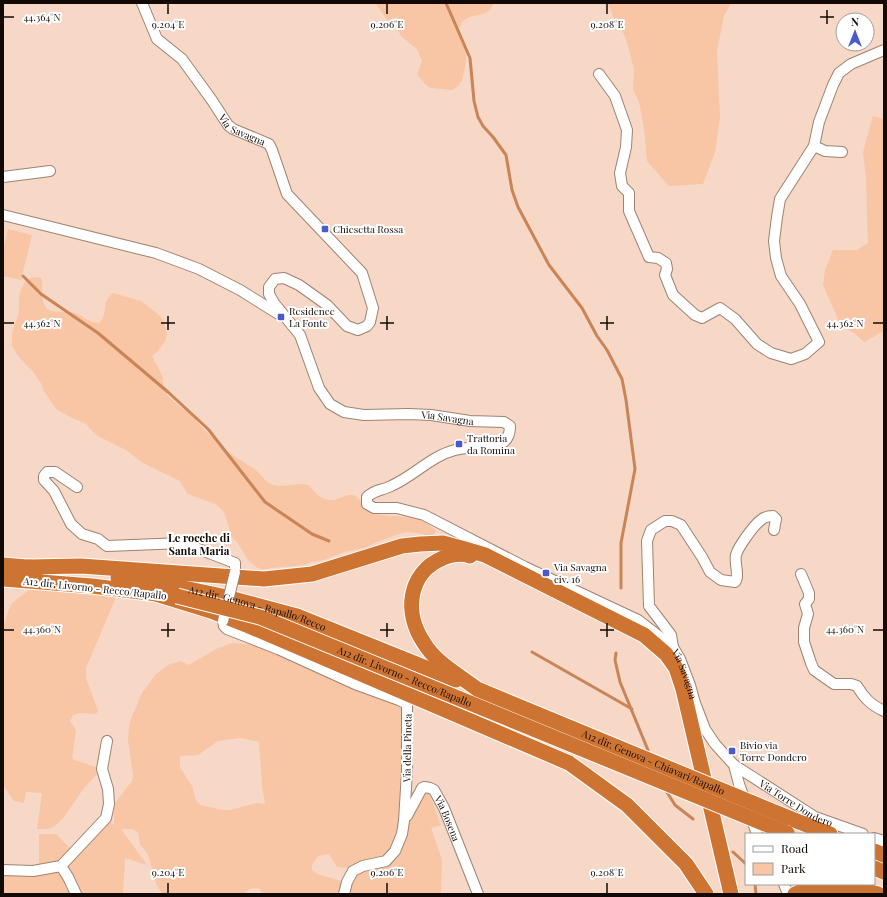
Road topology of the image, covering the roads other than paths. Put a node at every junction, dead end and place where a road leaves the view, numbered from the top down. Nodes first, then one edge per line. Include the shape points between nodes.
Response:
1 (142, 3) edge
2 (884, 50) edge
3 (599, 74) dead end
4 (814, 146) junction
5 (842, 152) dead end
6 (50, 171) dead end
7 (3, 178) edge
8 (3, 215) edge
9 (287, 320) junction
10 (76, 487) dead end
11 (774, 530) dead end
12 (3, 565) edge
13 (28, 567) junction
14 (802, 574) dead end
15 (3, 579) edge
16 (156, 594) junction
17 (673, 647) junction
18 (477, 689) junction
19 (884, 711) edge
20 (107, 741) dead end
21 (734, 765) junction
22 (404, 820) junction
23 (789, 828) edge
24 (757, 833) edge
25 (823, 833) edge
26 (860, 833) edge
27 (61, 866) junction
28 (3, 870) edge
29 (791, 891) edge
30 (76, 894) edge
31 (344, 894) edge
32 (478, 894) edge
33 (706, 894) edge
34 (726, 894) edge
35 (731, 894) edge
36 (878, 894) edge

1 - 9 street, Via Savagna via 157,39 182,59 228,125 269,144 287,194 362,273 373,308 367,326 358,330 348,326 327,305 300,285 284,278 275,279 269,287 269,294
2 - 4 street via 851,64 840,73 819,122
3 - 4 street via 615,96 627,130 620,173 622,186 629,193 629,211 649,257 658,258 666,263 665,275 673,295 702,318 720,308 735,319 757,344 771,354 791,359 805,354 819,342 800,304 781,276 774,241 780,199
4 - 5 street via 825,151
6 - 7 street
8 - 9 street via 156,253 198,269 240,290
9 - 17 street, Via Savagna via 300,335 319,388 330,404 344,412 496,421 510,426 508,438 498,445 442,454 391,486 373,491 367,497 367,504 374,508 397,508 424,515 525,567 638,620
10 - 22 street, Via della Pineta, bridge via 55,472 47,472 44,476 71,524 82,534 98,539 107,546 183,543 235,563 223,621 227,630 407,704
11 - 17 street via 776,519 768,516 761,519 742,543 736,556 735,582 721,580 710,572 680,525 665,521 651,530 647,541 649,606 671,635
12 - 13 highway, A12 dir. Genova - Rapallo/Recco
13 - 18 highway, A12 dir. Genova - Rapallo/Recco via 165,584 275,610 297,616
13 - 35 highway via 81,566 264,579 312,574 396,548 420,544 443,544 485,555 644,635 666,654 676,668 683,689
14 - 19 street via 809,593 809,599 805,604 808,614 804,642 814,670 834,684 857,686 863,697
15 - 16 highway, A12 dir. Livorno - Recco/Rapallo
16 - 23 highway, A12 dir. Livorno - Recco/Rapallo, bridge via 177,596 260,617
16 - 33 highway via 249,626 569,762 627,805 686,864
17 - 21 street, Via Savagna via 680,659 705,729
18 - 23 highway, A12 dir. Genova - Chiavari/Rapallo, bridge
18 - 34 highway via 432,655 416,629 412,612 412,596 417,581 426,568 448,556 466,554 478,558 643,640 657,652 675,680
20 - 27 street via 102,769 108,790 106,818
21 - 24 street, Via Savagna
21 - 26 street, Via Torre Dondero via 815,818
22 - 31 street, Via della Pineta via 396,851 386,861 362,866 353,871
22 - 32 street, Via Bosena via 422,788 434,790 444,808
23 - 25 highway, A12 dir. Genova - Chiavari/Rapallo
27 - 28 street via 33,871
27 - 30 street
29 - 36 highway via 833,886

